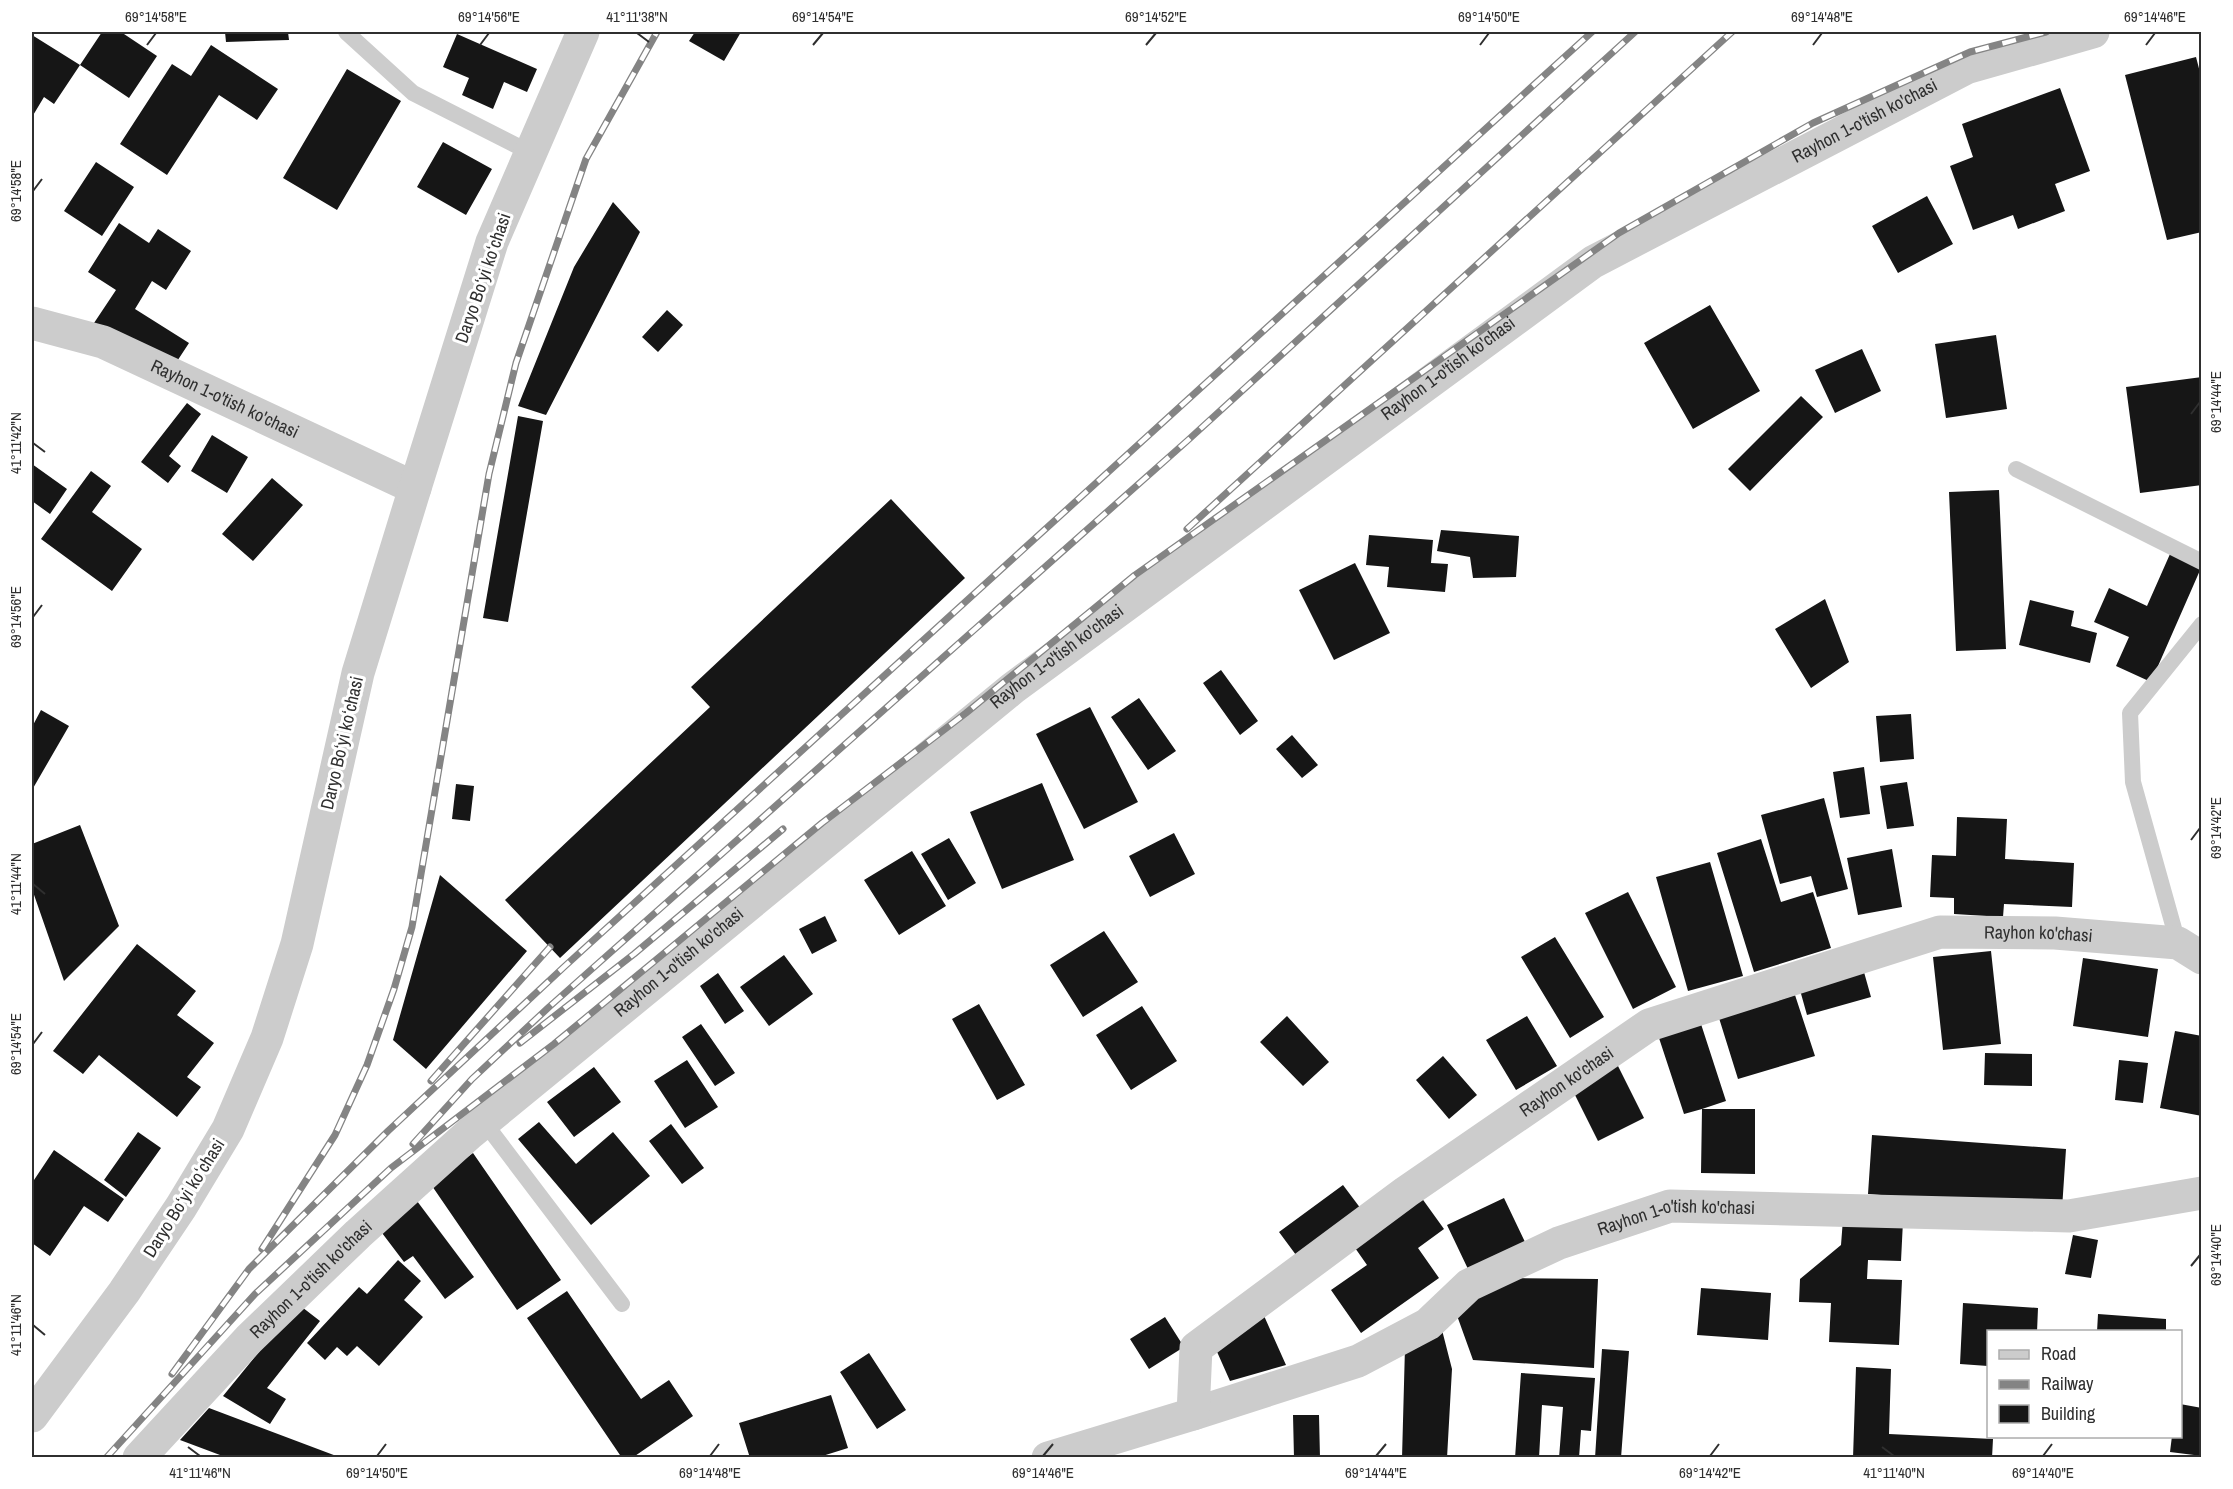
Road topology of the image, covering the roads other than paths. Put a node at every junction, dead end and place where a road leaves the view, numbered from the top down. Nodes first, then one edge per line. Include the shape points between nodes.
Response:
1 (346, 32) edge
2 (584, 32) edge
3 (2092, 32) edge
4 (531, 153) junction
5 (32, 322) edge
6 (2016, 469) dead end
7 (415, 488) junction
8 (2202, 562) edge
9 (2202, 624) edge
10 (2190, 951) edge
11 (484, 1122) junction
12 (2202, 1193) edge
13 (622, 1304) dead end
14 (1193, 1414) junction
15 (32, 1416) edge
16 (139, 1458) edge
17 (1048, 1458) edge

1 - 4 lane via 413,93
2 - 4 street, Daryo Boʻyi koʻchasi
3 - 11 street, Rayhon 1-o'tish ko'chasi via 1966,68 1593,262 1013,688
4 - 7 street, Daryo Boʻyi koʻchasi via 492,243
5 - 7 street, Rayhon 1-o'tish ko'chasi via 103,342
6 - 8 lane
7 - 15 street, Daryo Boʻyi koʻchasi via 357,673 297,944 267,1038 228,1128 181,1207
9 - 10 lane via 2130,713 2133,782
10 - 14 street, Rayhon ko'chasi via 2055,933 1940,932 1649,1025 1406,1192 1196,1348
11 - 13 lane
11 - 16 street, Rayhon 1-o'tish ko'chasi via 358,1234 249,1339
12 - 14 street, Rayhon 1-o'tish ko'chasi via 2069,1216 1670,1206 1559,1243 1469,1285 1428,1324 1358,1360
14 - 17 street

